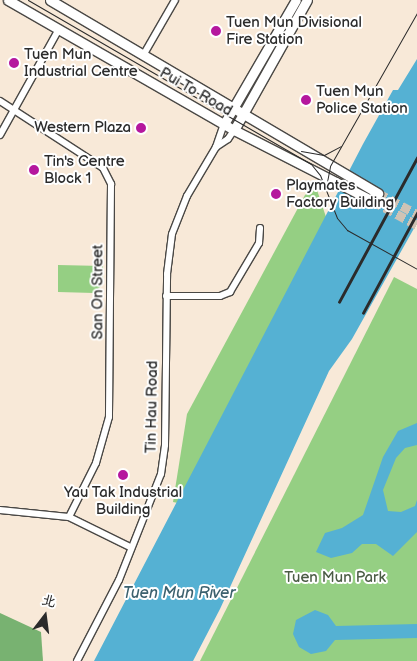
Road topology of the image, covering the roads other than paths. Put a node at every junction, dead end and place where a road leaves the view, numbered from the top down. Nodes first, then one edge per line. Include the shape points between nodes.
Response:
1 (8, 0) edge
2 (51, 0) edge
3 (176, 0) edge
4 (296, 0) edge
5 (307, 0) edge
6 (59, 29) junction
7 (144, 54) junction
8 (0, 101) edge
9 (234, 107) junction
10 (14, 109) junction
11 (245, 113) junction
12 (224, 124) junction
13 (234, 130) junction
14 (0, 135) edge
15 (216, 147) junction
16 (260, 228) dead end
17 (166, 296) junction
18 (0, 510) edge
19 (69, 517) junction
20 (130, 547) junction
21 (77, 661) edge

1 - 6 main road, Pui To Road
2 - 7 main road, Pui To Road
3 - 7 street
4 - 9 main road
5 - 11 main road
6 - 10 street
6 - 12 main road, Pui To Road
7 - 9 main road, Pui To Road
8 - 10 street, San On Street
9 - 11 main road, Pui To Road
9 - 12 main road
10 - 14 street
10 - 19 street, San On Street via 103,168 111,184 109,417 99,457
11 - 13 main road
11 - 13 main road, Pui To Road via 345,173 376,197
12 - 13 main road, Pui To Road
12 - 15 street, Tin Hau Road
13 - 15 street, Tin Hau Road
15 - 17 street, Tin Hau Road via 176,221 168,260
16 - 17 street via 259,243 230,292 220,296
17 - 20 street, Tin Hau Road via 164,460 152,503
18 - 19 street
19 - 20 street
20 - 21 street, Tin Hau Road via 119,580

